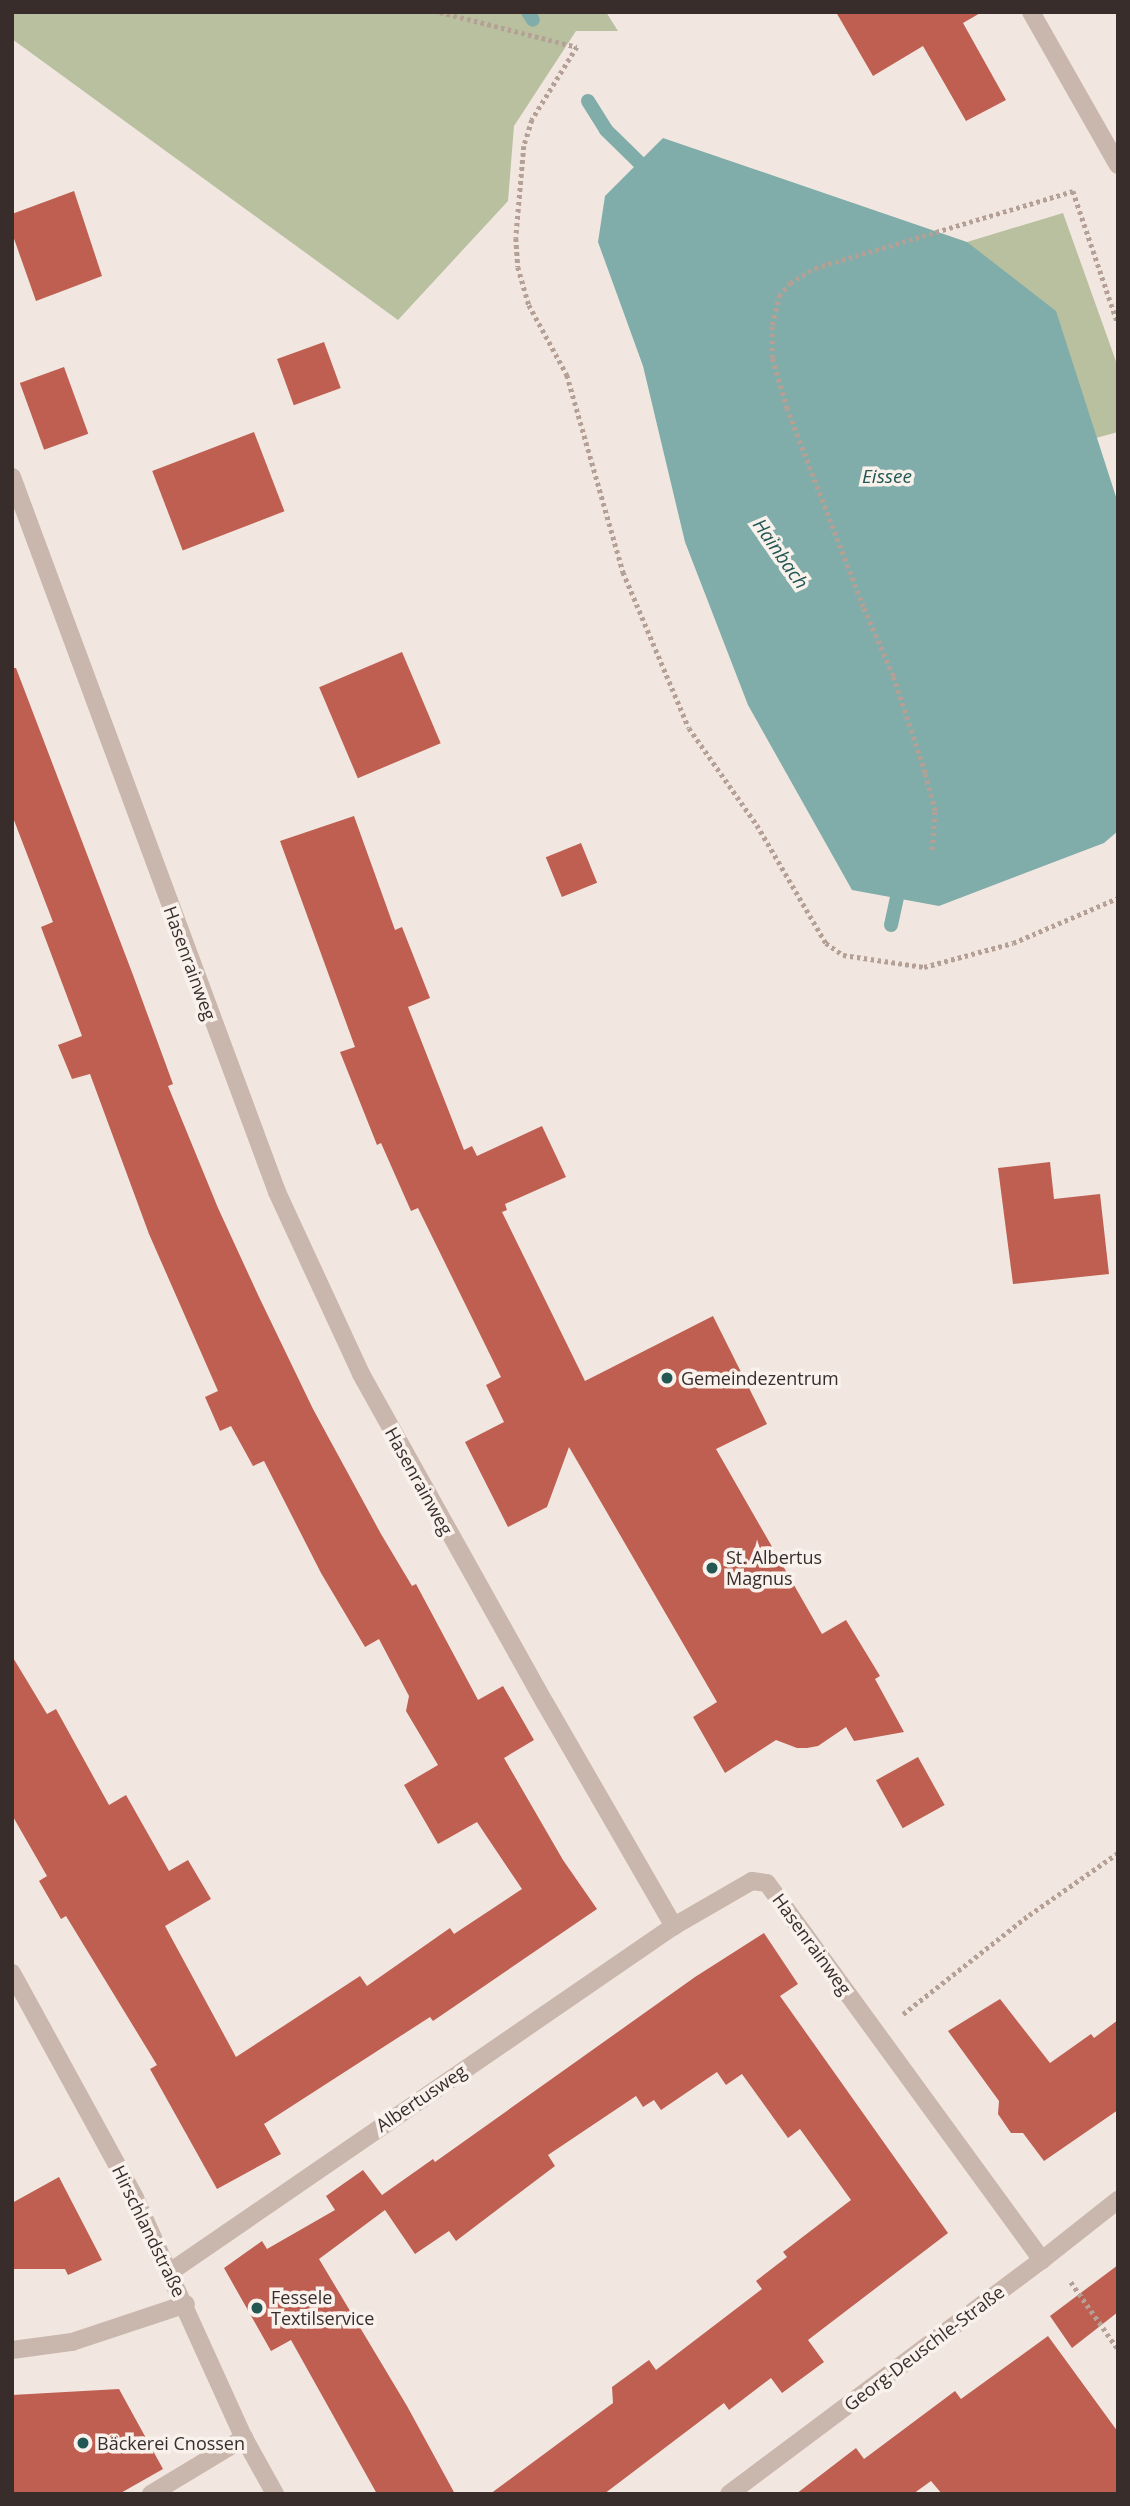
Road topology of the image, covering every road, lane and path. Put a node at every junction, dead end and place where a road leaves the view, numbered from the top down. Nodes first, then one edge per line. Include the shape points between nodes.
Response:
1 (440, 12) edge
2 (1031, 12) edge
3 (1118, 165) edge
4 (1118, 324) edge
5 (12, 477) edge
6 (20, 523) edge
7 (932, 850) dead end
8 (1118, 898) edge
9 (1118, 1853) edge
10 (674, 1926) junction
11 (12, 1973) edge
12 (877, 2034) junction
13 (1118, 2200) edge
14 (1042, 2260) junction
15 (170, 2272) junction
16 (186, 2304) junction
17 (1118, 2349) edge
18 (12, 2350) edge
19 (244, 2438) junction
20 (151, 2494) edge
21 (275, 2494) edge
22 (729, 2494) edge

1 - 8 path via 576,47 532,120 524,146 518,267 529,305 567,375 623,572 688,728 757,825 826,943 843,955 924,967 1013,943
2 - 3 street
4 - 7 path via 1073,191 815,268 790,283 779,296 772,325 772,358 787,409 893,676 925,773 935,811
5 - 6 street, Hasenrainweg
6 - 10 street, Hasenrainweg via 277,1192 318,1285 419,1481
9 - 12 path via 1029,1915
10 - 12 street, Hasenrainweg via 733,1889 752,1881 767,1883
10 - 15 street, Albertusweg
11 - 15 street, Hirschlandstraße via 135,2198
12 - 14 street, Hasenrainweg
13 - 14 street, Georg-Deuschle-Straße
14 - 17 path via 1070,2281
14 - 22 street, Georg-Deuschle-Straße
15 - 16 street, Hirschlandstraße
16 - 18 street via 72,2342
16 - 19 street, Hirschlandstraße
19 - 20 street
19 - 21 street, Hirschlandstraße

